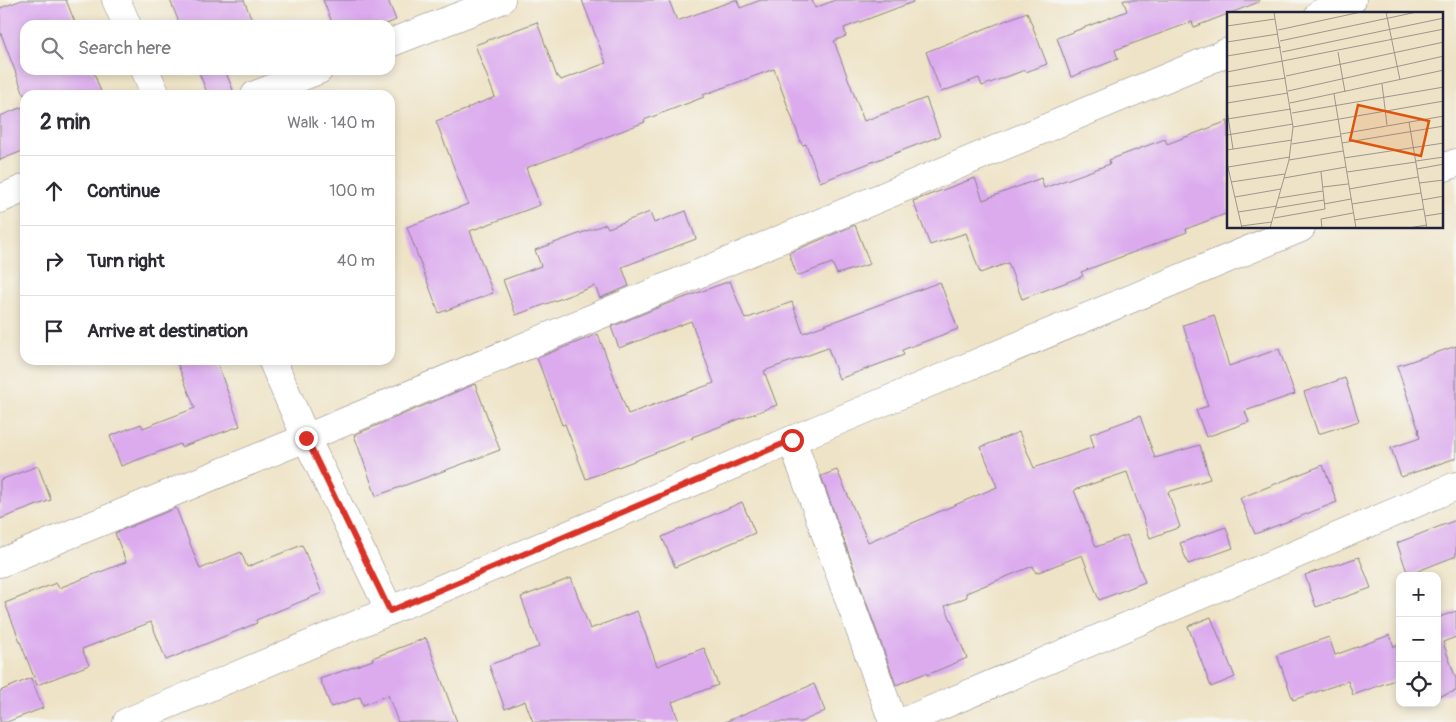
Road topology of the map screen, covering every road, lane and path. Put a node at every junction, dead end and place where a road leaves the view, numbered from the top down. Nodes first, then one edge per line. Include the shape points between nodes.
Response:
1 (116, 0) edge
2 (501, 0) edge
3 (1352, 0) edge
4 (1324, 12) edge
5 (125, 20) edge
6 (395, 41) edge
7 (1227, 52) edge
8 (147, 75) edge
9 (307, 75) edge
10 (154, 90) edge
11 (268, 90) edge
12 (1456, 163) edge
13 (1444, 167) edge
14 (20, 190) edge
15 (0, 199) edge
16 (1299, 229) edge
17 (274, 365) edge
18 (306, 438) junction
19 (792, 440) junction
20 (1456, 486) edge
21 (0, 563) edge
22 (390, 611) junction
23 (127, 722) edge
24 (893, 722) edge
25 (903, 722) edge

1 - 5 street
2 - 6 street
3 - 4 street
7 - 18 street
8 - 10 street
9 - 11 street
12 - 13 street
14 - 15 street
16 - 19 street
17 - 18 street
18 - 21 street
18 - 22 street
19 - 22 street
19 - 24 street
20 - 25 street
22 - 23 street

